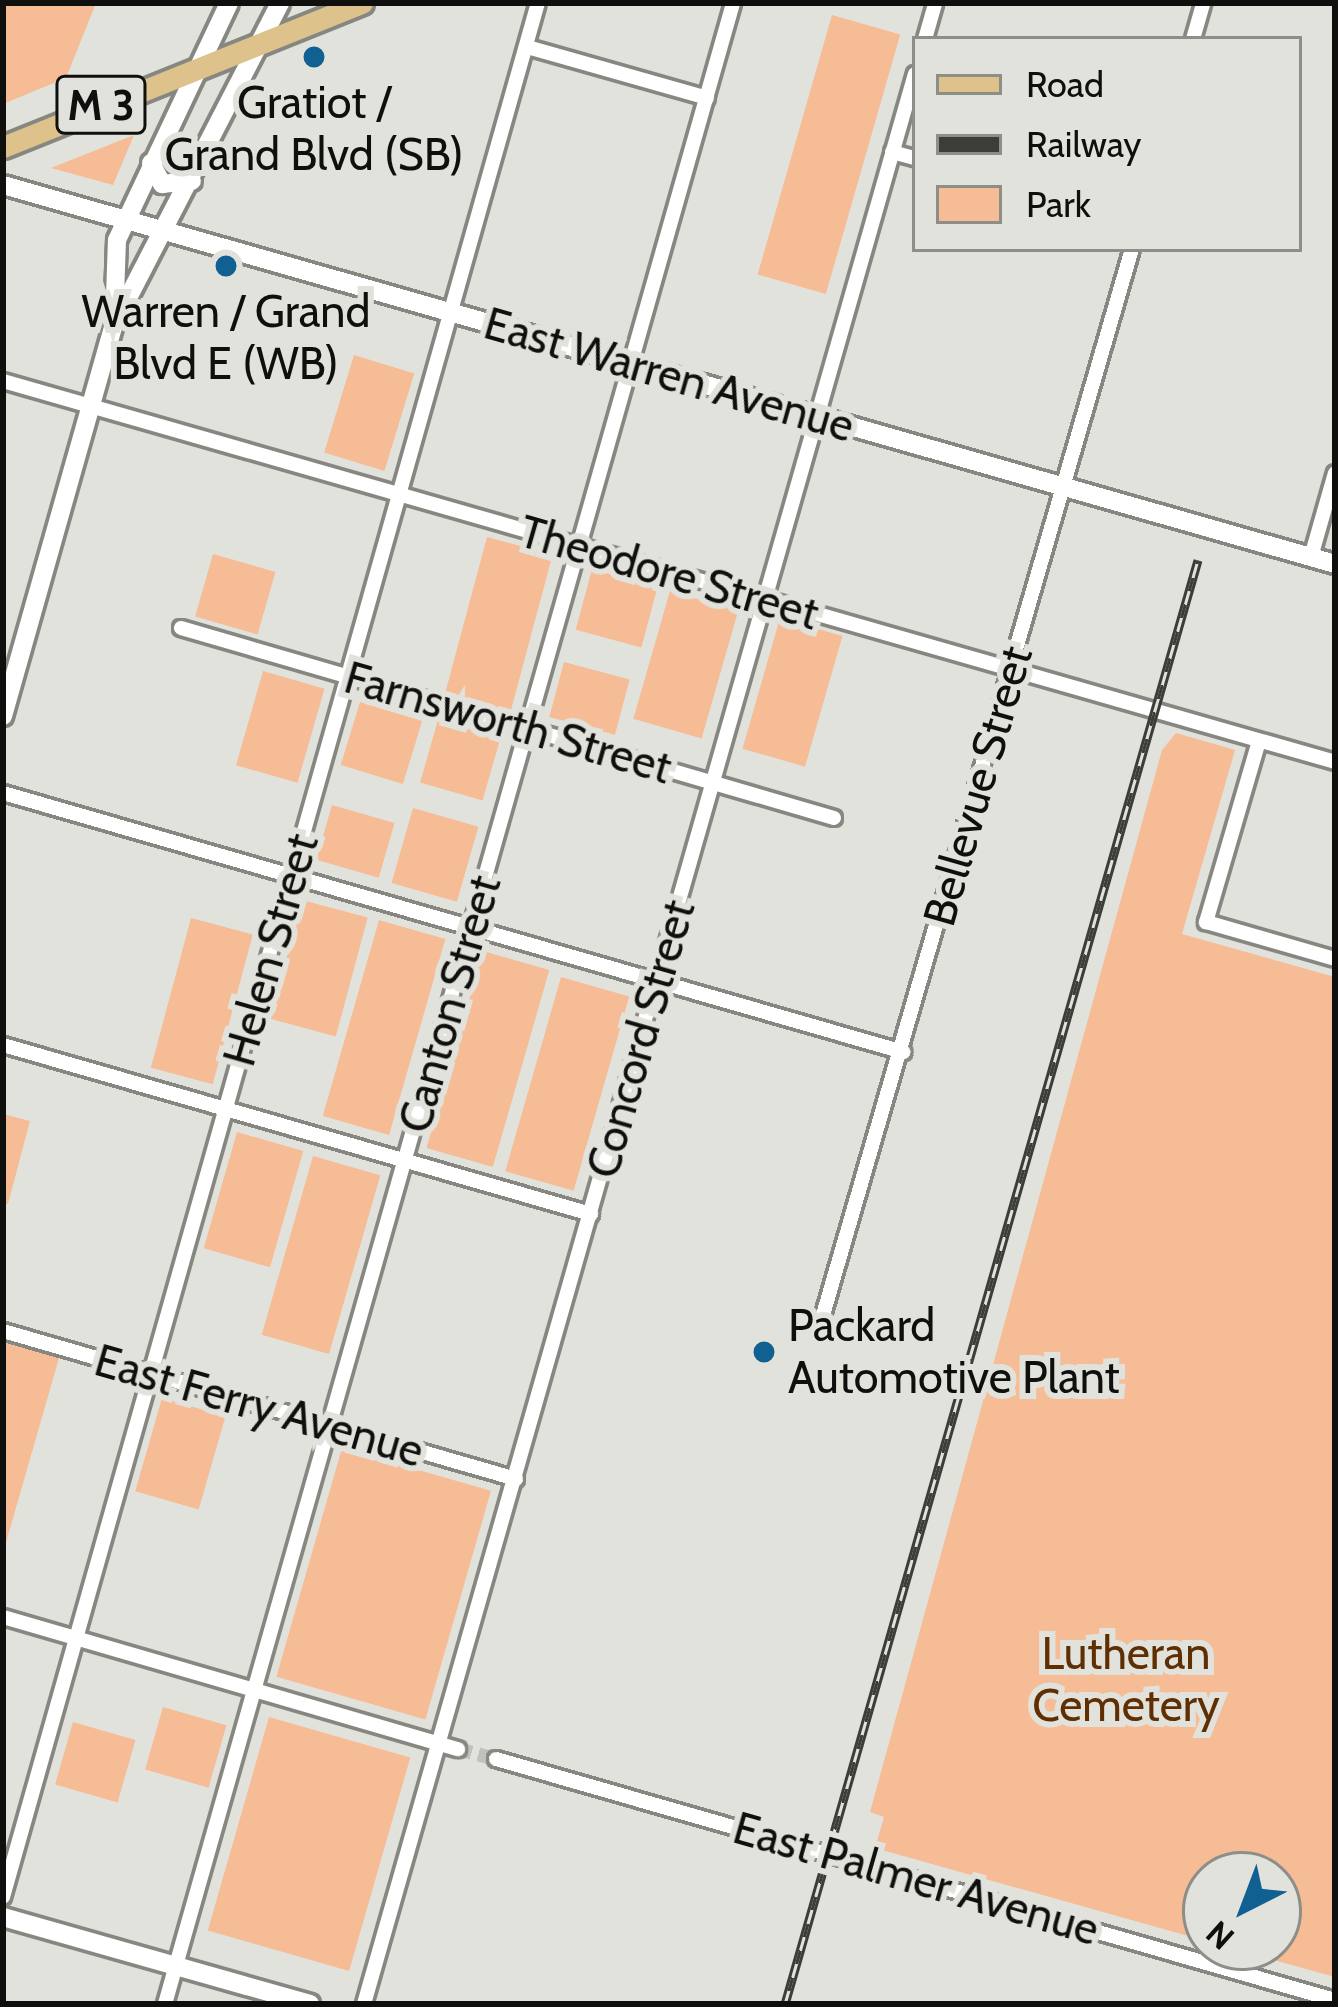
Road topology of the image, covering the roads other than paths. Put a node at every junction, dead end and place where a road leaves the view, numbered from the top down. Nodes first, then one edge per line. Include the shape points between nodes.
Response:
1 (230, 3) edge
2 (280, 3) edge
3 (362, 3) edge
4 (538, 3) edge
5 (733, 3) edge
6 (935, 3) edge
7 (1203, 3) edge
8 (926, 36) edge
9 (1193, 36) edge
10 (262, 42) junction
11 (527, 47) junction
12 (200, 67) junction
13 (912, 84) edge
14 (706, 98) junction
15 (3, 147) edge
16 (892, 152) junction
17 (912, 157) edge
18 (152, 163) junction
19 (192, 182) junction
20 (3, 185) edge
21 (125, 221) junction
22 (168, 231) junction
23 (1131, 252) edge
24 (452, 313) junction
25 (114, 325) junction
26 (631, 364) junction
27 (3, 381) edge
28 (91, 406) junction
29 (815, 417) junction
30 (1335, 472) edge
31 (1064, 487) junction
32 (400, 495) junction
33 (579, 548) junction
34 (1311, 557) junction
35 (1335, 564) edge
36 (765, 600) junction
37 (181, 628) dead end
38 (1011, 670) junction
39 (349, 677) junction
40 (3, 716) edge
41 (527, 731) junction
42 (1259, 740) junction
43 (1335, 762) edge
44 (713, 783) junction
45 (3, 793) edge
46 (834, 818) dead end
47 (291, 876) junction
48 (472, 929) junction
49 (1335, 959) edge
50 (657, 982) junction
51 (3, 1045) edge
52 (902, 1052) junction
53 (226, 1111) junction
54 (405, 1160) junction
55 (591, 1214) junction
56 (821, 1322) dead end
57 (3, 1331) edge
58 (152, 1375) junction
59 (331, 1426) junction
60 (516, 1479) junction
61 (3, 1617) edge
62 (77, 1640) junction
63 (255, 1691) junction
64 (440, 1743) junction
65 (458, 1749) tunnel mouth
66 (496, 1759) tunnel mouth
67 (3, 1897) edge
68 (3, 1917) edge
69 (176, 1966) junction
70 (1335, 2000) edge
71 (165, 2004) edge
72 (310, 2004) edge
73 (364, 2004) edge

1 - 12 main road
2 - 10 main road
3 - 10 main road, M 3
4 - 11 street, Helen Street
5 - 14 street, Canton Street
6 - 8 street
7 - 9 street
10 - 12 main road, M 3
10 - 19 main road
11 - 14 street
11 - 24 street, Helen Street
12 - 15 main road, M 3
12 - 18 main road
13 - 16 street, Concord Street
14 - 26 street, Canton Street
16 - 17 street
16 - 29 street, Concord Street
18 - 19 main road via 162,184
18 - 21 main road
19 - 22 main road
20 - 21 main road, East Warren Avenue
21 - 22 main road, East Warren Avenue
21 - 25 main road
22 - 24 main road, East Warren Avenue
22 - 25 main road
23 - 31 street, Bellevue Street
24 - 26 main road, East Warren Avenue
24 - 32 street, Helen Street
25 - 28 main road
26 - 29 main road, East Warren Avenue
26 - 33 street, Canton Street
27 - 28 street, Theodore Street
28 - 32 street, Theodore Street
28 - 40 main road
29 - 31 main road, East Warren Avenue
29 - 36 street, Concord Street
30 - 34 street
31 - 34 main road, East Warren Avenue
31 - 38 street, Bellevue Street
32 - 33 street, Theodore Street
32 - 39 street, Helen Street
33 - 36 street, Theodore Street
33 - 41 street, Canton Street
34 - 35 main road, East Warren Avenue
36 - 38 street, Theodore Street
36 - 44 street, Concord Street
37 - 39 street, Farnsworth Street
38 - 42 street, Theodore Street
38 - 52 street, Bellevue Street
39 - 41 street, Farnsworth Street
39 - 47 street, Helen Street
41 - 44 street, Farnsworth Street
41 - 48 street, Canton Street
42 - 43 street, Theodore Street
42 - 49 street via 1206,922
44 - 46 street, Farnsworth Street
44 - 50 street, Concord Street
45 - 47 street
47 - 48 street
47 - 53 street, Helen Street
48 - 50 street
48 - 54 street, Canton Street
50 - 52 street
50 - 55 street, Concord Street
51 - 53 street
52 - 56 street, Bellevue Street
53 - 54 street
53 - 58 street, Helen Street
54 - 55 street
54 - 59 street, Canton Street
55 - 60 street, Concord Street
57 - 58 street, East Ferry Avenue
58 - 59 street, East Ferry Avenue
58 - 62 street, Helen Street
59 - 60 street, East Ferry Avenue
59 - 63 street, Canton Street
60 - 64 street, Concord Street
61 - 62 street
62 - 63 street
62 - 67 street, Helen Street
63 - 64 street
63 - 69 street, Canton Street
64 - 65 street
64 - 73 street, Concord Street
66 - 70 street, East Palmer Avenue
68 - 69 main road
69 - 71 street, Canton Street
69 - 72 main road

